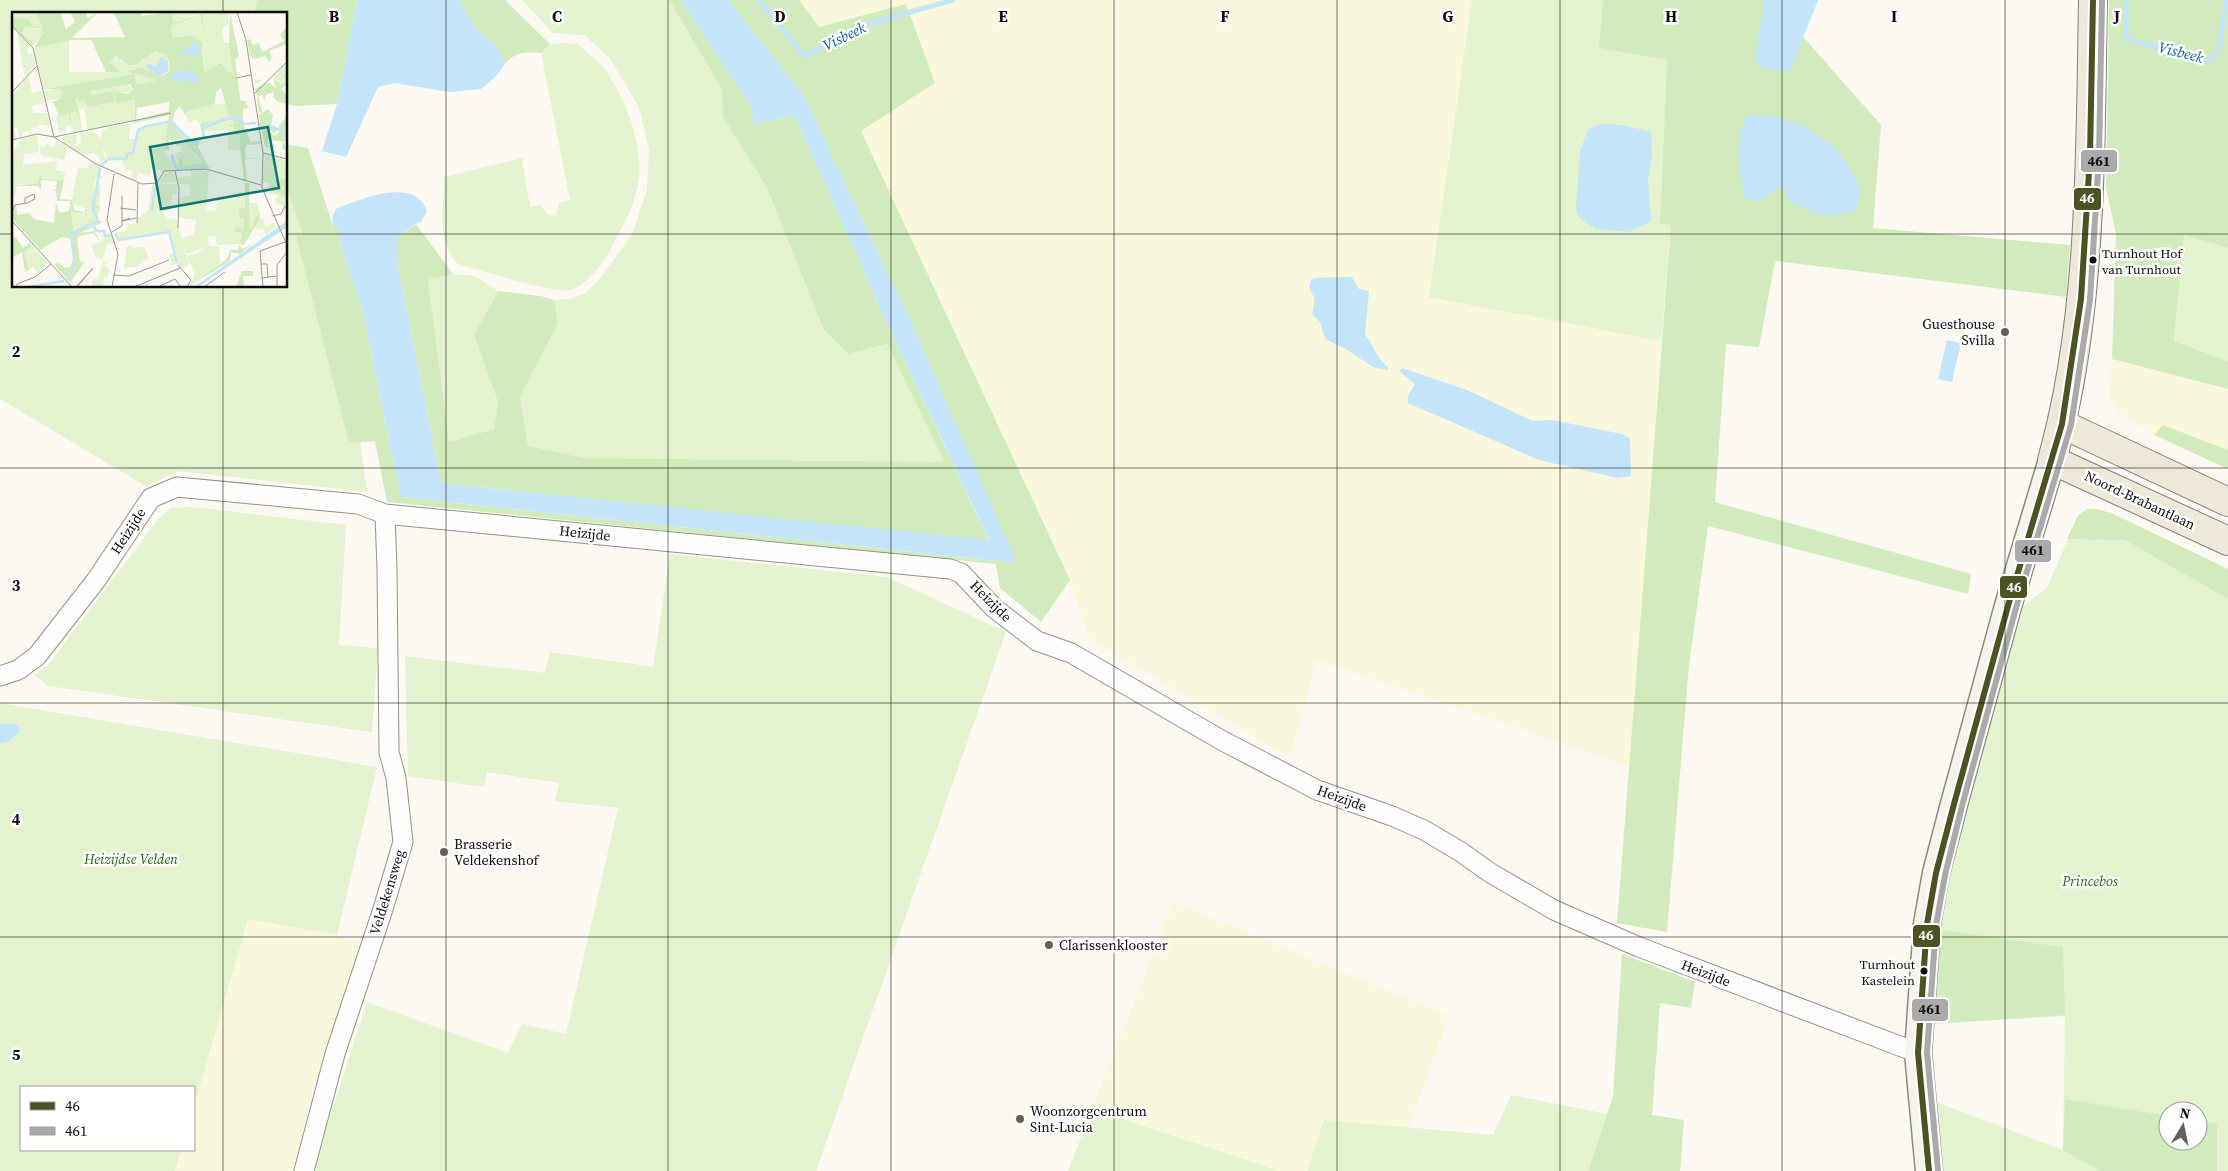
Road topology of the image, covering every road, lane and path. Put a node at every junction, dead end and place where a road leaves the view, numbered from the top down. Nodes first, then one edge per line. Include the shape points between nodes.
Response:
1 (2093, 0) edge
2 (2062, 424) junction
3 (2052, 460) junction
4 (2228, 502) edge
5 (385, 514) junction
6 (2228, 541) edge
7 (0, 676) edge
8 (1918, 1053) junction
9 (304, 1171) edge
10 (1930, 1171) edge

1 - 2 main road via 2090,156 2081,298
2 - 3 main road
2 - 4 main road
3 - 6 main road, Noord-Brabantlaan
3 - 8 street via 2008,606 1936,872 1927,924
5 - 7 street, Heizijde via 358,504 177,487 151,498 52,639 28,663
5 - 8 street, Heizijde via 961,572 994,608 1037,642 1071,653 1223,741 1317,790 1424,830 1554,910 1639,947
5 - 9 street, Veldekensweg via 389,752 396,778 403,842 335,1054
8 - 10 street

